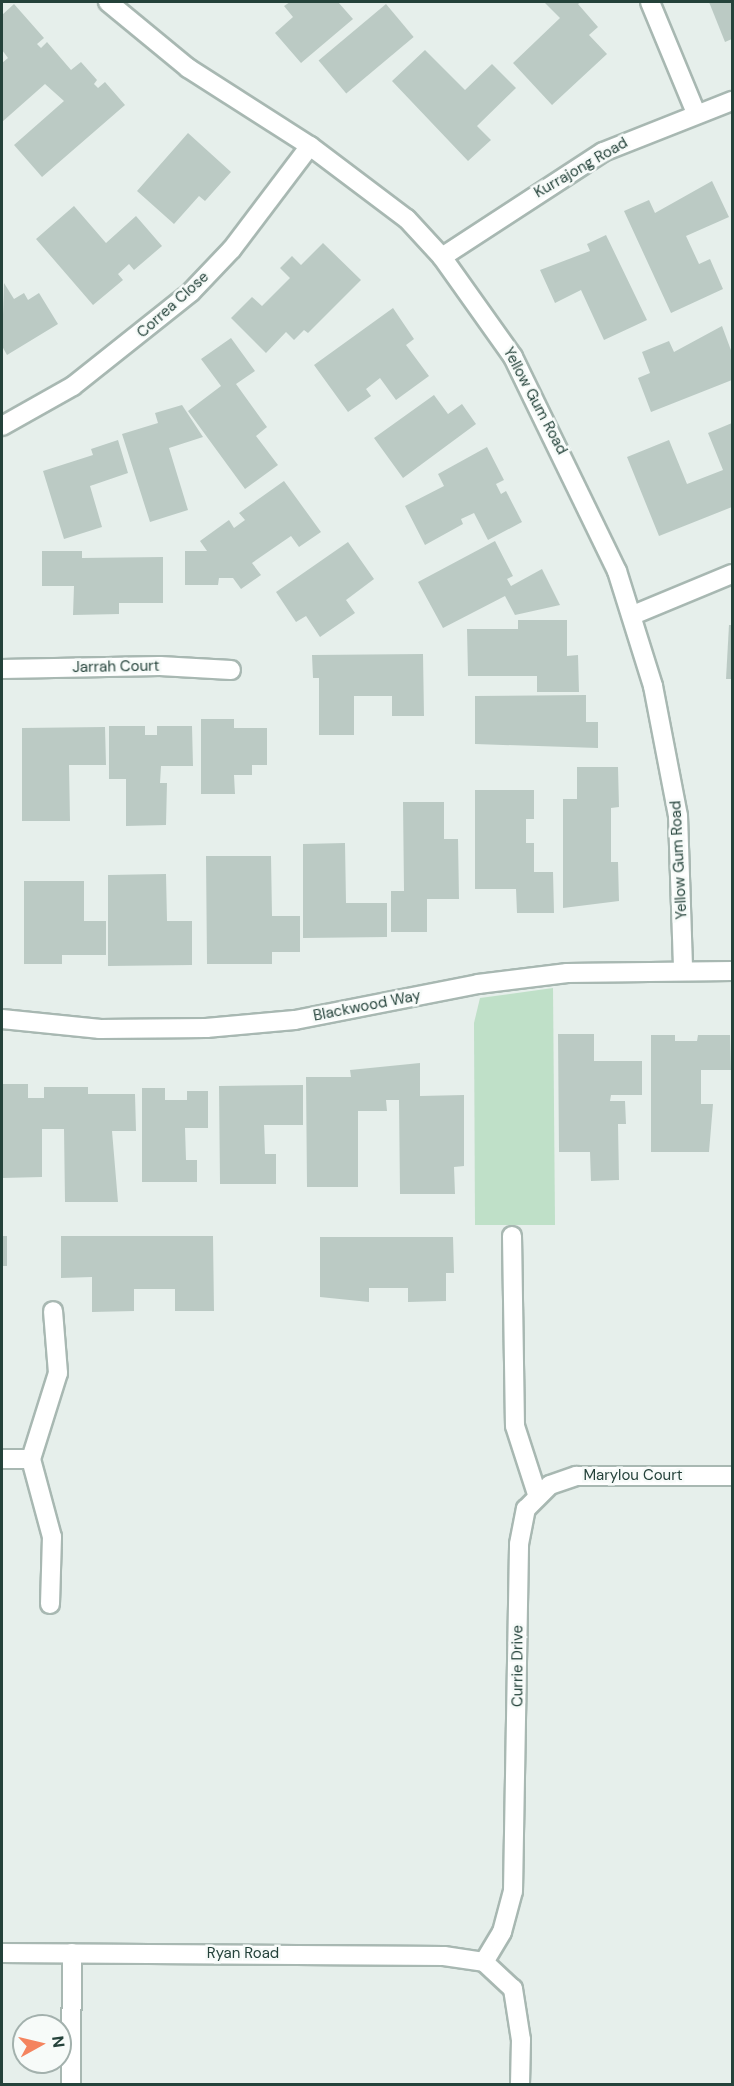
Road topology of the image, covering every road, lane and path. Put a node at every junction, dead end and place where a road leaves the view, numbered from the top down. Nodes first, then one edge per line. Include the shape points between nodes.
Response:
1 (108, 2) edge
2 (650, 2) edge
3 (732, 101) edge
4 (696, 113) junction
5 (310, 146) junction
6 (442, 257) junction
7 (2, 426) edge
8 (732, 574) edge
9 (633, 615) junction
10 (2, 669) edge
11 (231, 670) dead end
12 (683, 968) junction
13 (732, 972) edge
14 (2, 1019) edge
15 (512, 1236) dead end
16 (53, 1311) dead end
17 (2, 1459) edge
18 (31, 1459) junction
19 (732, 1476) edge
20 (537, 1494) junction
21 (50, 1604) dead end
22 (2, 1953) edge
23 (72, 1953) junction
24 (484, 1962) junction
25 (71, 2085) edge
26 (520, 2085) edge

1 - 5 street, Yellow Gum Road via 188,68
2 - 4 street
3 - 4 street, Kurrajong Road
4 - 6 street, Kurrajong Road via 603,152
5 - 6 street, Yellow Gum Road via 407,219
5 - 7 street, Correa Close via 232,249 191,292 73,386
6 - 9 street, Yellow Gum Road via 513,357 542,410 591,511
8 - 9 street
9 - 12 street, Yellow Gum Road via 670,756 682,874
10 - 11 street, Jarrah Court via 160,666
12 - 13 street, Blackwood Way
12 - 14 street, Blackwood Way via 520,978 295,1020 206,1028 100,1029
15 - 20 street via 515,1426
16 - 18 street via 58,1372
17 - 18 street
18 - 21 street via 52,1537
19 - 20 street, Marylou Court via 576,1476
20 - 24 street, Currie Drive via 526,1509 519,1544 513,1891 502,1932
22 - 23 street, Ryan Road
23 - 24 street, Ryan Road via 444,1956
23 - 25 street
24 - 26 street via 513,1989 521,2040

